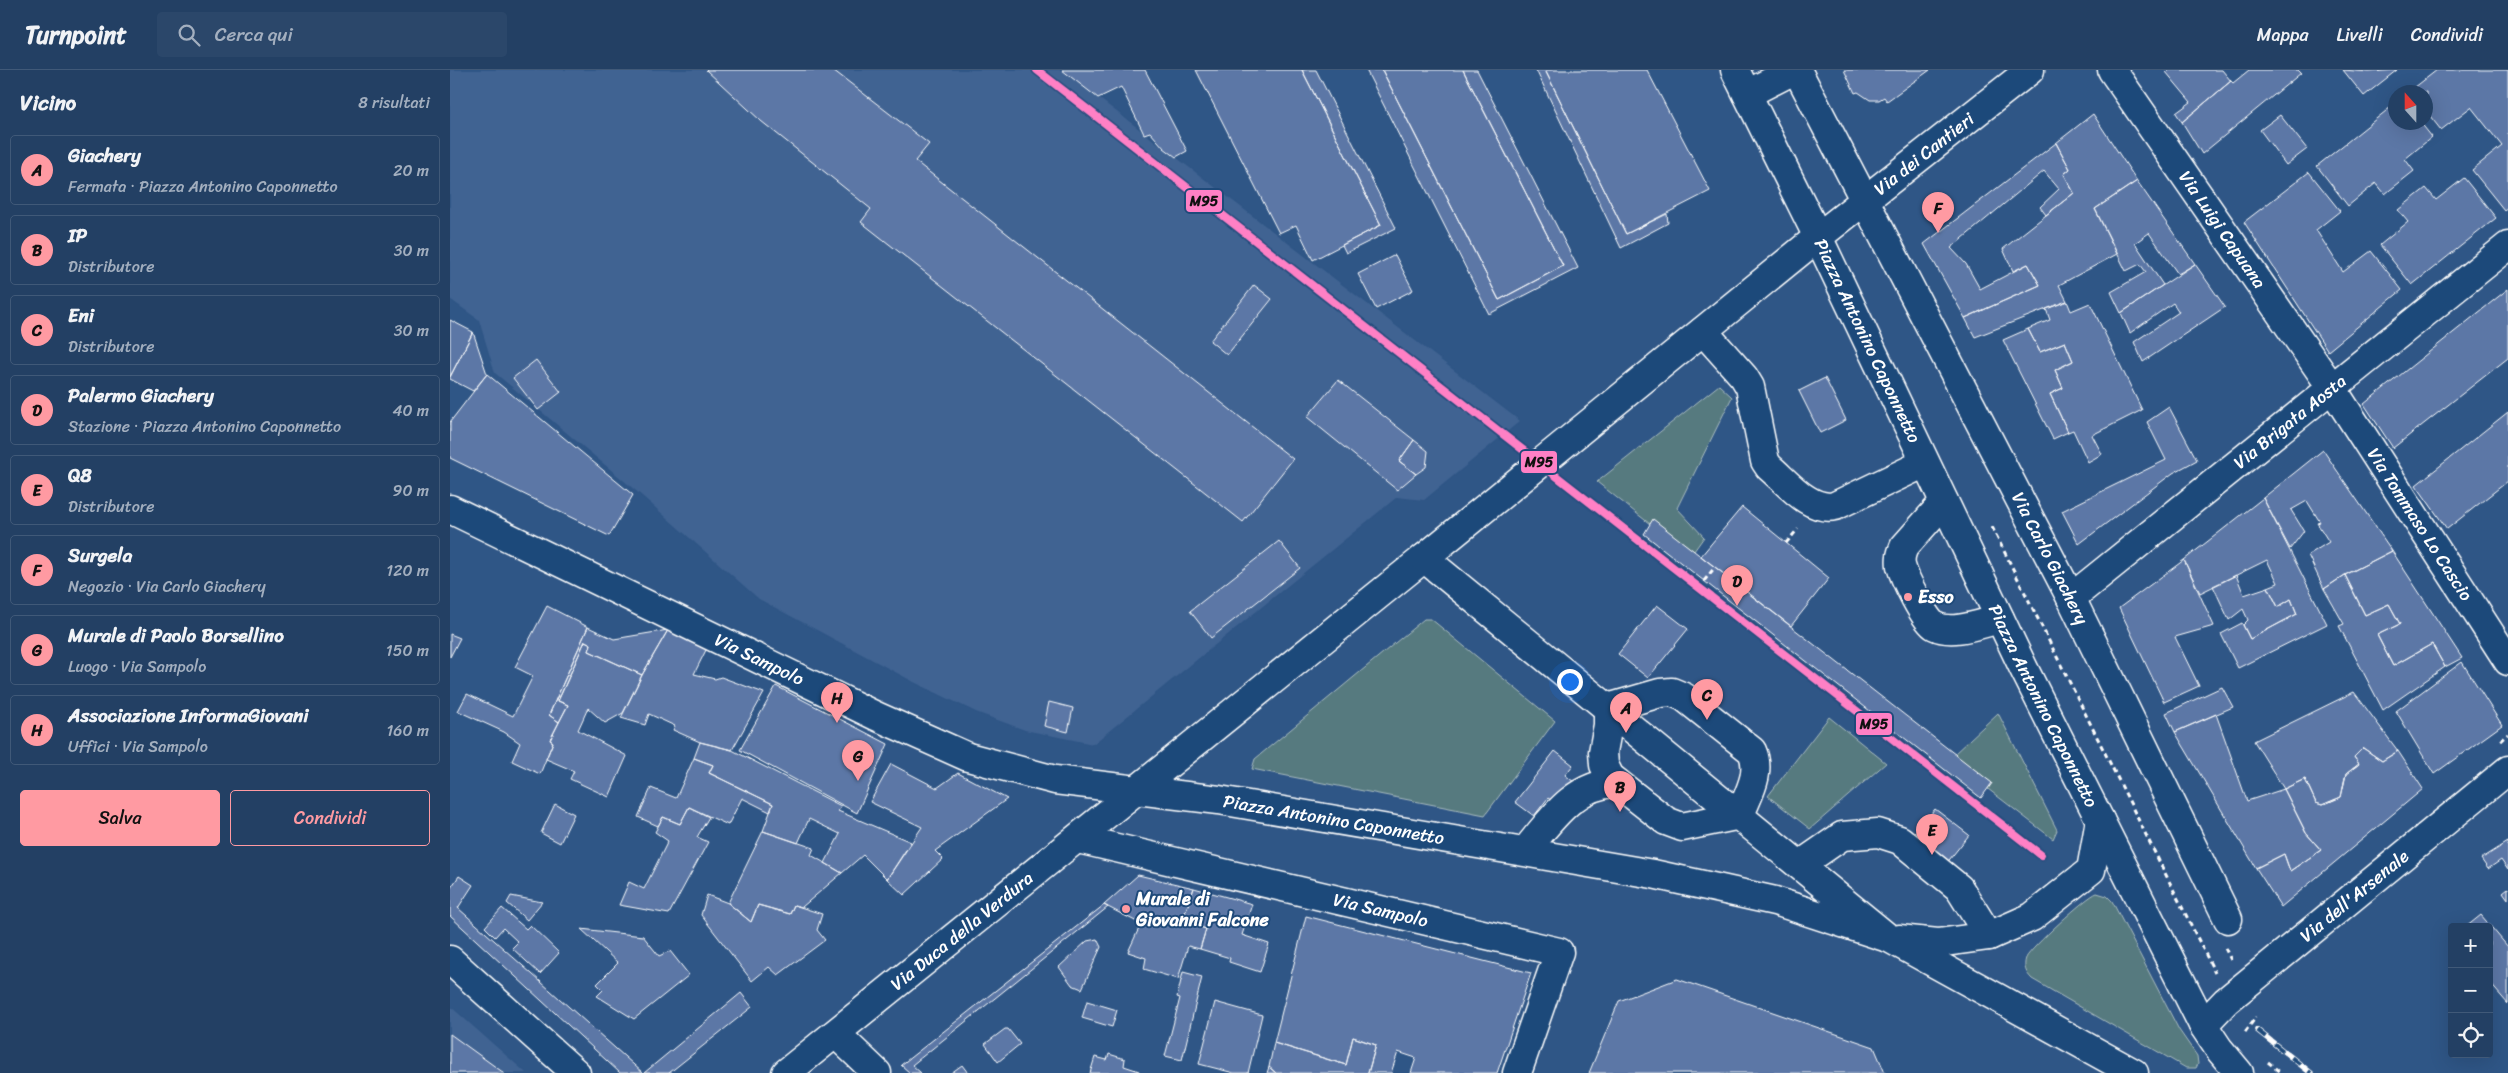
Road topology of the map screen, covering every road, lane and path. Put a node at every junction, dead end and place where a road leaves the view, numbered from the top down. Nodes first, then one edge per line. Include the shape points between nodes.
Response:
1 (1795, 70) edge
2 (2030, 70) edge
3 (2112, 70) edge
4 (1741, 82) edge
5 (1864, 201) junction
6 (1818, 238) junction
7 (2508, 246) edge
8 (1703, 331) junction
9 (2332, 388) junction
10 (1925, 462) junction
11 (1944, 502) junction
12 (450, 509) edge
13 (1988, 519) dead end
14 (1424, 558) junction
15 (1715, 567) dead end
16 (1704, 582) dead end
17 (2071, 598) junction
18 (2000, 619) junction
19 (2508, 661) edge
20 (1608, 708) junction
21 (2508, 770) edge
22 (1617, 783) junction
23 (1138, 790) junction
24 (1740, 816) junction
25 (2100, 820) junction
26 (1078, 839) junction
27 (1526, 850) junction
28 (1800, 865) junction
29 (2228, 919) dead end
30 (1989, 936) junction
31 (1887, 937) junction
32 (450, 960) edge
33 (2214, 972) dead end
34 (2203, 1025) junction
35 (836, 1034) junction
36 (576, 1073) edge
37 (786, 1073) edge
38 (877, 1073) edge
39 (1517, 1073) edge
40 (2134, 1073) edge
41 (2239, 1073) edge

1 - 4 street
1 - 5 street, Via Carlo Giachery
2 - 5 street, Via dei Cantieri
3 - 9 street, Via Luigi Capuana
4 - 6 street
5 - 6 street, Via dei Cantieri
5 - 17 street, Via Carlo Giachery
6 - 8 street, Piazza Antonino Caponnetto
6 - 10 street, Piazza Antonino Caponnetto
7 - 9 street, Via Brigata Aosta
8 - 10 street via 1750,387 1765,461 1809,502 1826,508 1835,506
8 - 14 street, Piazza Antonino Caponnetto
9 - 17 street, Via Brigata Aosta
9 - 19 street, Via Tommaso Lo Cascio
10 - 11 street, Piazza Antonino Caponnetto
11 - 18 street, Piazza Antonino Caponnetto
11 - 18 street via 1904,547 1900,555 1904,574 1934,626 1952,629
12 - 23 street, Via Sampolo via 876,716 968,757 1055,780
13 - 33 path
14 - 20 street, Piazza Antonino Caponnetto
14 - 23 street, Piazza Antonino Caponnetto
15 - 16 path
17 - 29 street, Via Carlo Giachery
18 - 25 street, Piazza Antonino Caponnetto
20 - 22 street via 1604,765
20 - 24 street, Piazza Antonino Caponnetto
20 - 24 street via 1672,692 1684,697 1744,744 1752,751 1757,770
21 - 34 street, Via dell'Arsenale via 2226,1001
22 - 24 street via 1666,820 1682,827
22 - 27 street via 1602,784 1579,794 1565,805
23 - 26 street, Via Duca della Verdura
23 - 27 street, Piazza Antonino Caponnetto
24 - 28 street, Piazza Antonino Caponnetto
25 - 30 street, Piazza Antonino Caponnetto via 2091,870 2032,918
25 - 34 street, Piazza Antonino Caponnetto
26 - 35 street, Via Duca della Verdura
26 - 39 street, Via Sampolo via 1559,952
27 - 31 street, Piazza Antonino Caponnetto via 1748,894
28 - 30 street via 1842,836 1878,833 1900,840 1959,888
28 - 31 street, Piazza Antonino Caponnetto
30 - 31 street, Piazza Antonino Caponnetto via 1938,943
31 - 40 street, Piazza Antonino Caponnetto
32 - 36 street
34 - 41 street, Piazza Antonino Caponnetto
35 - 37 street, Via Duca della Verdura
35 - 38 street

